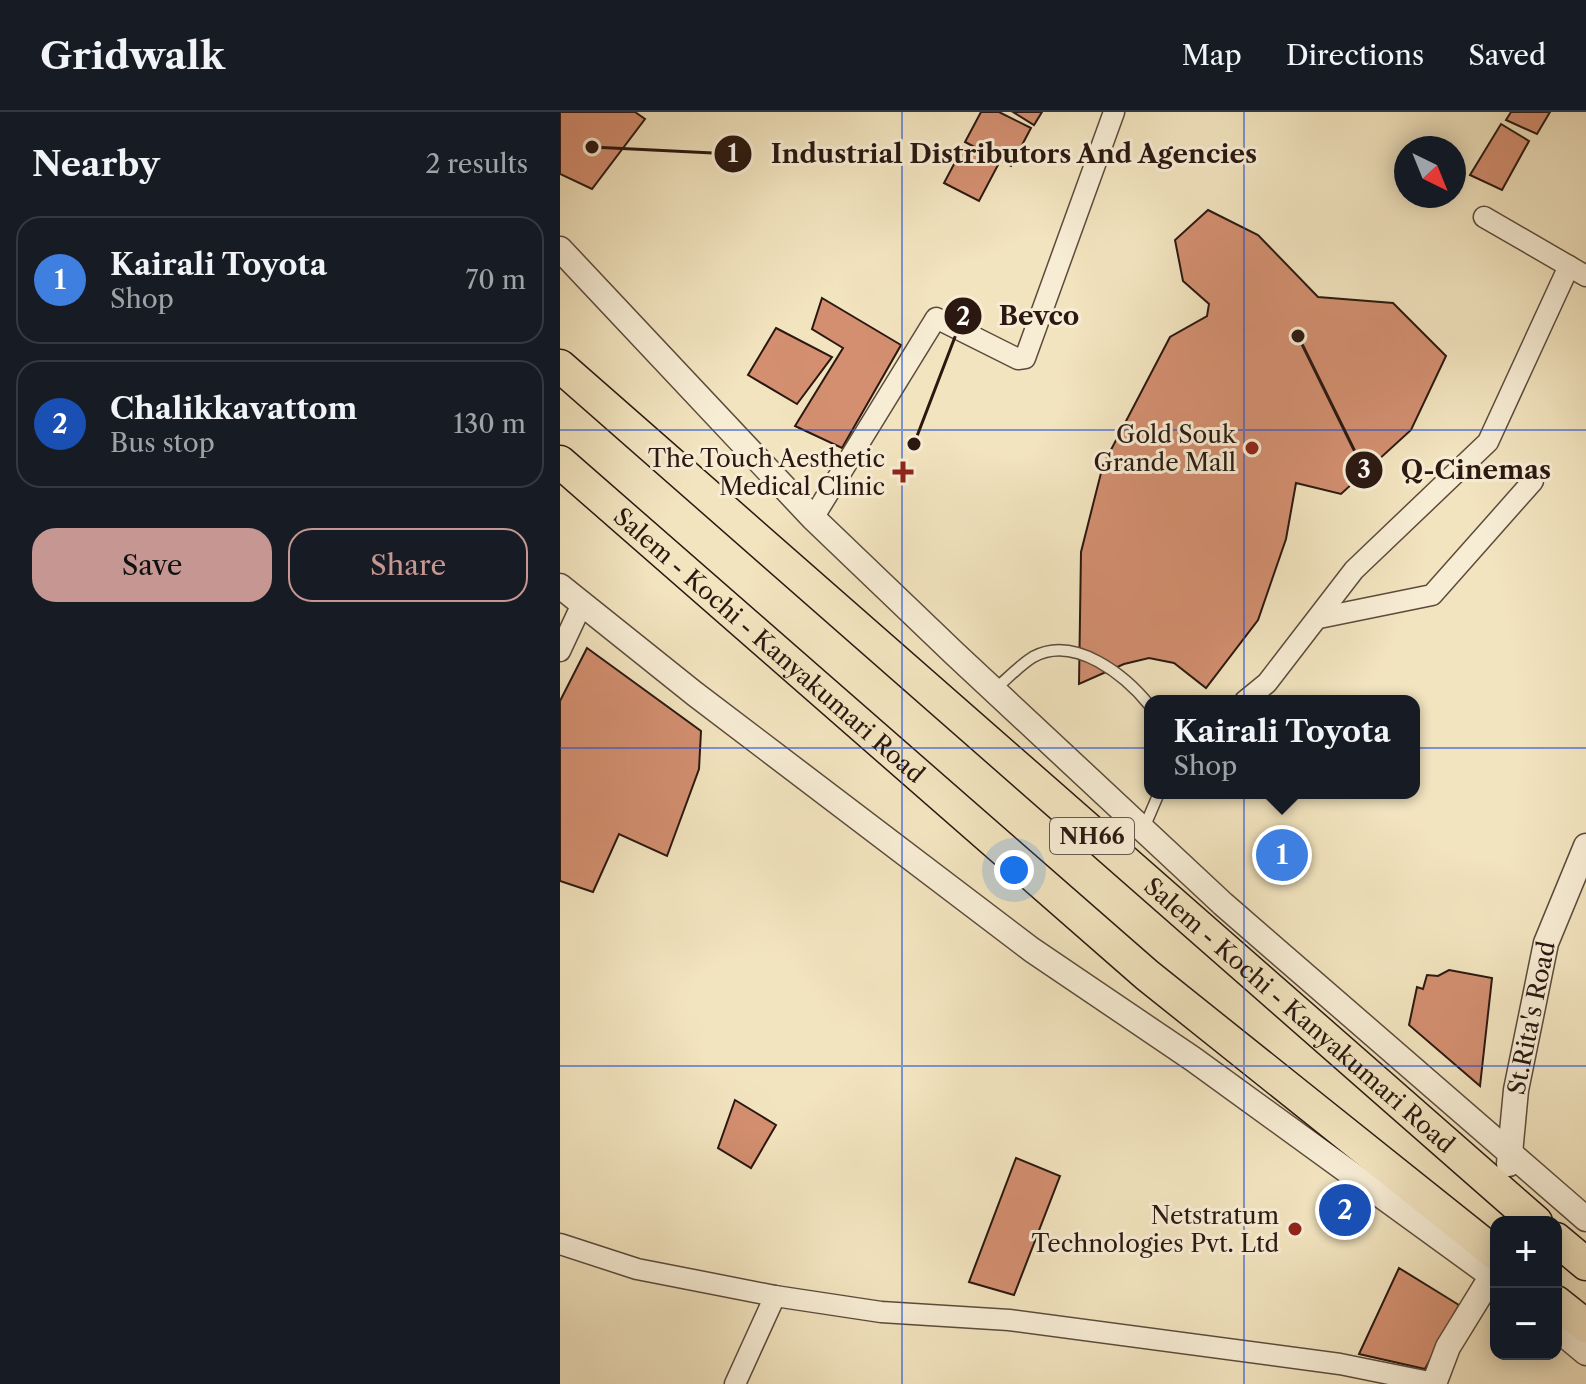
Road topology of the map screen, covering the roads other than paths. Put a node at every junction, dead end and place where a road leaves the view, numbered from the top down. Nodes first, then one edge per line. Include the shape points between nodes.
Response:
1 (1114, 112) edge
2 (1484, 217) dead end
3 (560, 249) edge
4 (1578, 271) edge
5 (560, 366) edge
6 (560, 462) edge
7 (1533, 481) dead end
8 (813, 518) junction
9 (560, 586) edge
10 (582, 604) junction
11 (1319, 618) junction
12 (560, 651) edge
13 (994, 690) junction
14 (1252, 695) edge
15 (1144, 699) edge
16 (1156, 799) edge
17 (1143, 830) junction
18 (1586, 846) edge
19 (1509, 1155) junction
20 (1507, 1198) junction
21 (1529, 1216) edge
22 (1586, 1219) edge
23 (560, 1244) edge
24 (1562, 1244) edge
25 (1586, 1264) edge
26 (1490, 1266) edge
27 (1490, 1267) edge
28 (1490, 1278) edge
29 (775, 1296) junction
30 (1562, 1307) edge
31 (1586, 1326) edge
32 (1562, 1333) edge
33 (1586, 1353) edge
34 (1434, 1383) edge
35 (735, 1384) edge

1 - 8 street via 1025,358 936,318
2 - 4 street
3 - 8 street
4 - 11 street via 1488,442 1354,570
5 - 20 highway, Salem - Kochi - Kanyakumari Road / NH66
6 - 26 highway, Salem - Kochi - Kanyakumari Road / NH66 via 1147,975
7 - 11 street via 1432,595
8 - 13 street
9 - 10 street
10 - 12 street
10 - 27 street via 1032,950
11 - 14 street
13 - 15 lane via 1035,656 1064,652 1120,673
13 - 17 street
16 - 17 lane
17 - 19 street
18 - 19 street, St.Rita's Road via 1546,943 1516,1090
19 - 20 street, St.Rita's Road
19 - 22 street
20 - 21 highway, Salem - Kochi - Kanyakumari Road / NH66
23 - 29 street via 637,1269
24 - 25 highway
28 - 34 street via 1448,1347
29 - 34 street via 1276,1355
29 - 35 street
30 - 31 highway
32 - 33 street

